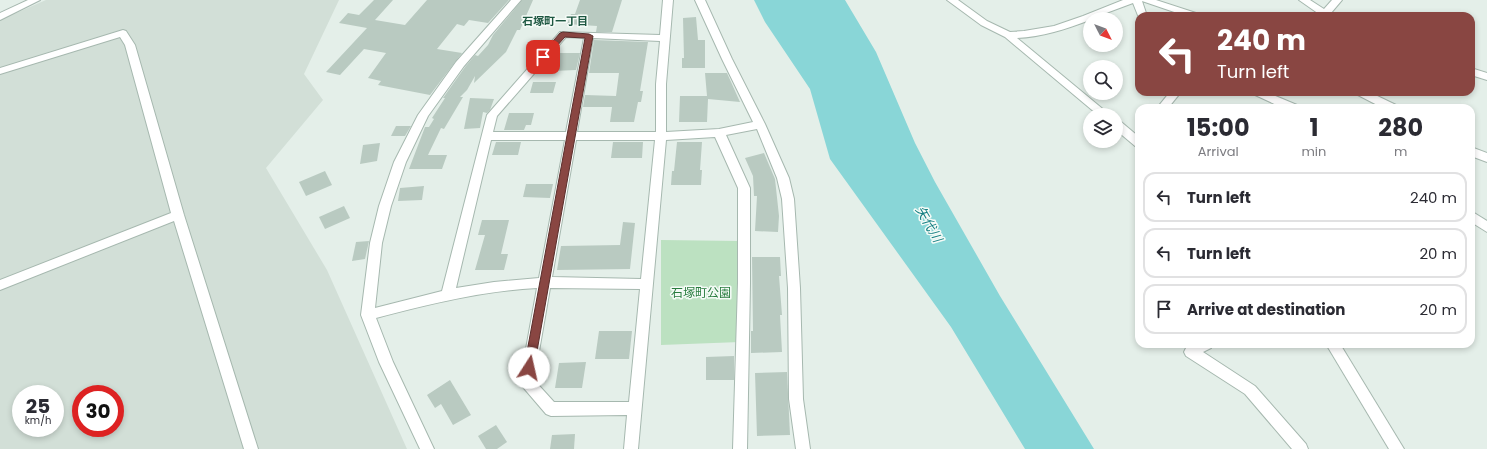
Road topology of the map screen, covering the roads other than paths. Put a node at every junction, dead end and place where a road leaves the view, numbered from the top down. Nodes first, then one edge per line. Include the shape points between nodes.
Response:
1 (35, 0) edge
2 (516, 0) edge
3 (668, 0) edge
4 (700, 0) edge
5 (952, 0) edge
6 (1131, 0) edge
7 (1137, 0) edge
8 (1146, 0) edge
9 (1304, 0) edge
10 (1337, 0) edge
11 (1141, 12) edge
12 (1184, 12) edge
13 (1322, 12) edge
14 (1328, 12) edge
15 (0, 16) edge
16 (1008, 35) junction
17 (589, 36) junction
18 (664, 38) junction
19 (0, 71) edge
20 (1475, 74) edge
21 (1487, 78) edge
22 (1172, 96) edge
23 (1266, 96) edge
24 (1368, 96) edge
25 (1166, 104) edge
26 (1284, 104) edge
27 (1384, 104) edge
28 (1097, 108) edge
29 (760, 124) junction
30 (1123, 129) edge
31 (719, 133) junction
32 (488, 136) junction
33 (661, 136) junction
34 (571, 137) junction
35 (1135, 138) edge
36 (1475, 153) edge
37 (1487, 158) edge
38 (178, 216) junction
39 (1475, 219) edge
40 (1487, 227) edge
41 (544, 283) junction
42 (646, 284) junction
43 (0, 285) edge
44 (448, 294) junction
45 (368, 315) junction
46 (1198, 348) edge
47 (1336, 348) edge
48 (634, 408) junction
49 (251, 449) edge
50 (427, 449) edge
51 (631, 449) edge
52 (740, 449) edge
53 (803, 449) edge
54 (1301, 449) edge
55 (1397, 449) edge

1 - 15 street
2 - 45 street via 460,64 423,115 400,162 376,243
3 - 18 street
4 - 29 street
5 - 16 street via 984,23
6 - 16 street via 1083,20 1027,36
7 - 11 street
8 - 12 street
9 - 13 street
10 - 14 street
16 - 28 street
17 - 18 street
17 - 32 street via 563,34 492,115
17 - 34 street
18 - 33 street
19 - 38 street via 123,33 130,45
20 - 21 street
22 - 25 street
23 - 26 street
24 - 27 street
29 - 31 street
29 - 53 street via 783,178 788,199 794,288 796,399
30 - 35 street
31 - 33 street
31 - 52 street via 744,188
32 - 34 street
32 - 44 street
33 - 34 street
33 - 42 street
34 - 41 street
36 - 37 street
38 - 43 street
38 - 49 street
39 - 40 street
41 - 42 street
41 - 44 street via 495,286
41 - 48 street via 527,382 552,410
42 - 48 street
44 - 45 street
45 - 50 street via 386,362
46 - 54 street via 1191,352 1250,390
47 - 55 street
48 - 51 street

